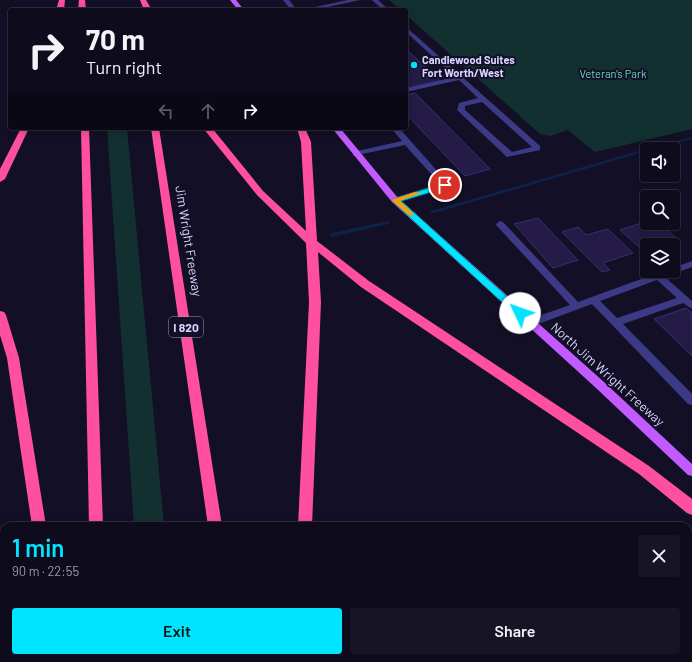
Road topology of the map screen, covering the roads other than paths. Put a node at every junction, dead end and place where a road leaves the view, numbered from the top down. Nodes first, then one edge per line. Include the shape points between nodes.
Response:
1 (233, 0) edge
2 (286, 0) edge
3 (357, 0) edge
4 (375, 0) edge
5 (239, 8) edge
6 (292, 8) edge
7 (315, 8) edge
8 (381, 8) edge
9 (408, 31) edge
10 (460, 78) junction
11 (408, 90) edge
12 (483, 99) junction
13 (23, 130) edge
14 (85, 130) edge
15 (155, 130) edge
16 (210, 130) edge
17 (302, 130) edge
18 (338, 130) edge
19 (397, 130) edge
20 (407, 142) junction
21 (356, 154) junction
22 (0, 179) edge
23 (395, 200) junction
24 (500, 224) dead end
25 (692, 264) edge
26 (680, 268) edge
27 (652, 278) edge
28 (660, 278) edge
29 (593, 299) junction
30 (684, 299) junction
31 (576, 305) junction
32 (692, 306) edge
33 (0, 315) edge
34 (617, 322) junction
35 (530, 323) junction
36 (692, 401) edge
37 (692, 472) edge
38 (692, 508) edge
39 (38, 522) edge
40 (96, 522) edge
41 (214, 522) edge
42 (305, 522) edge

1 - 5 main road
2 - 6 street
3 - 7 street
4 - 8 street
9 - 10 street
10 - 11 street
10 - 12 street
12 - 12 street via 525,136 537,148 510,155 462,110 462,105
13 - 22 highway
14 - 40 highway
15 - 41 highway, Jim Wright Freeway / I 820
16 - 38 highway via 260,193 308,239 365,284 644,470
17 - 42 highway via 306,142 315,302
18 - 21 main road, North Jim Wright Freeway
19 - 20 street
20 - 21 street
20 - 23 street via 445,185
21 - 23 main road, North Jim Wright Freeway
23 - 35 main road, North Jim Wright Freeway
24 - 31 street
25 - 26 street
27 - 29 street
28 - 30 street
29 - 31 street
29 - 34 street
30 - 32 street
30 - 34 street
31 - 35 street
33 - 39 highway via 13,358
34 - 36 street
35 - 37 main road, North Jim Wright Freeway

